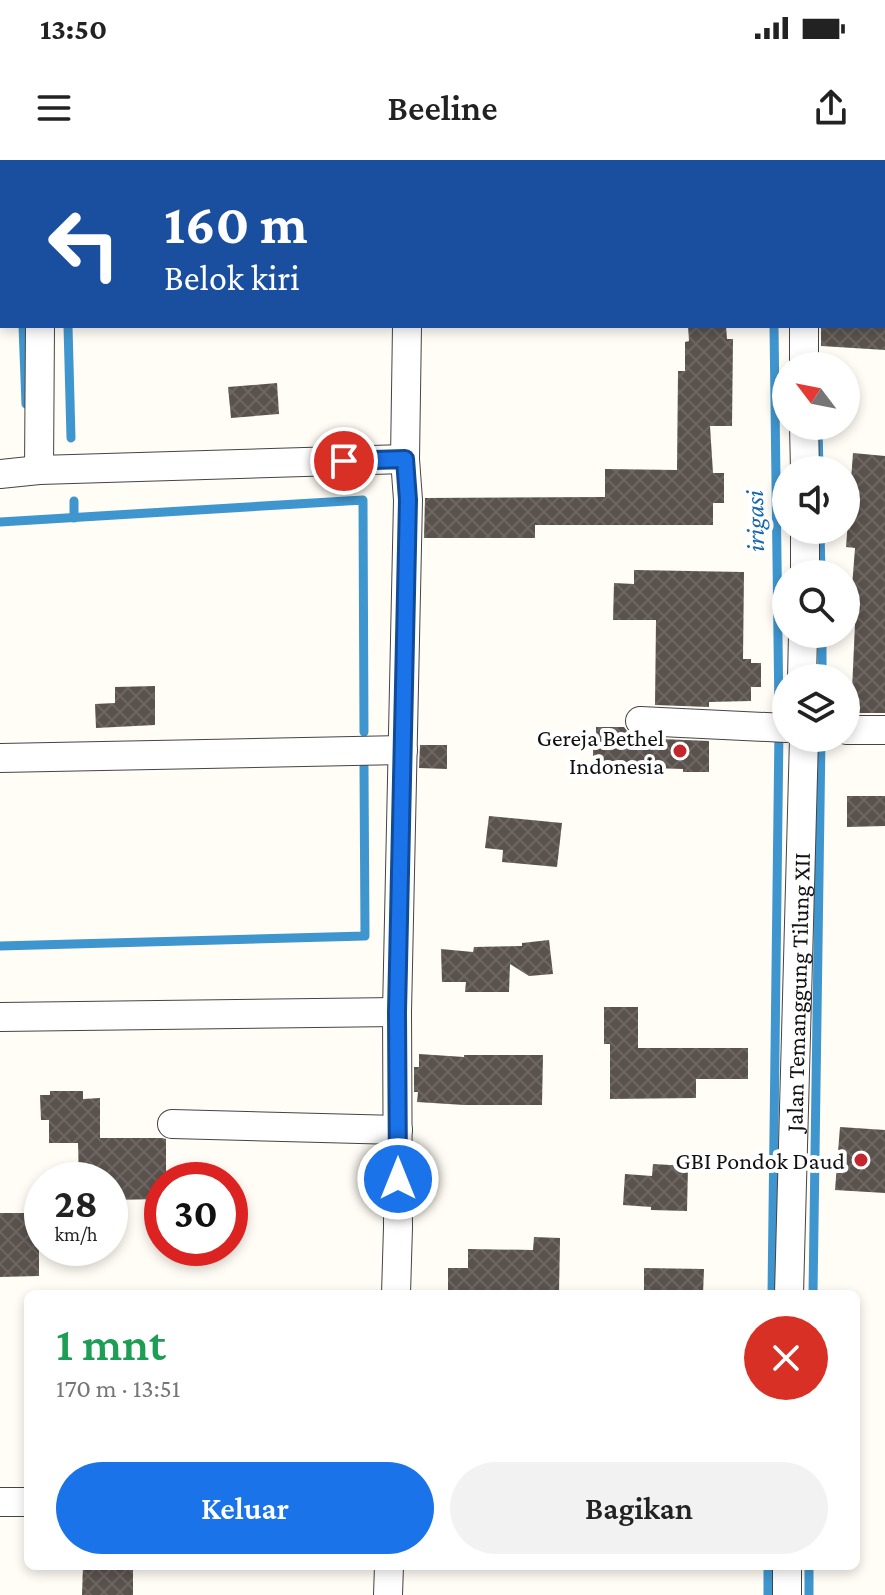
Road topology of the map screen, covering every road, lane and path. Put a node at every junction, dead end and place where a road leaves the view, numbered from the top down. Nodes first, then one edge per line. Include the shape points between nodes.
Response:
1 (40, 328) edge
2 (407, 328) edge
3 (804, 328) edge
4 (804, 352) edge
5 (405, 459) junction
6 (39, 470) junction
7 (0, 474) edge
8 (640, 721) dead end
9 (772, 727) edge
10 (860, 730) edge
11 (885, 730) edge
12 (403, 750) junction
13 (804, 752) edge
14 (0, 758) edge
15 (397, 1012) junction
16 (0, 1017) edge
17 (172, 1124) dead end
18 (398, 1130) junction
19 (396, 1290) edge
20 (789, 1290) edge
21 (0, 1502) edge
22 (24, 1502) edge
23 (389, 1570) edge
24 (787, 1570) edge
25 (388, 1595) edge
26 (787, 1595) edge

1 - 6 street
2 - 5 street
3 - 4 street
5 - 6 street
5 - 12 street
6 - 7 street
8 - 9 street
10 - 11 street
12 - 14 street
12 - 15 street
13 - 20 street, Jalan Temanggung Tilung XII
15 - 16 street
15 - 18 street
17 - 18 street
18 - 19 street
21 - 22 street
23 - 25 street
24 - 26 street

